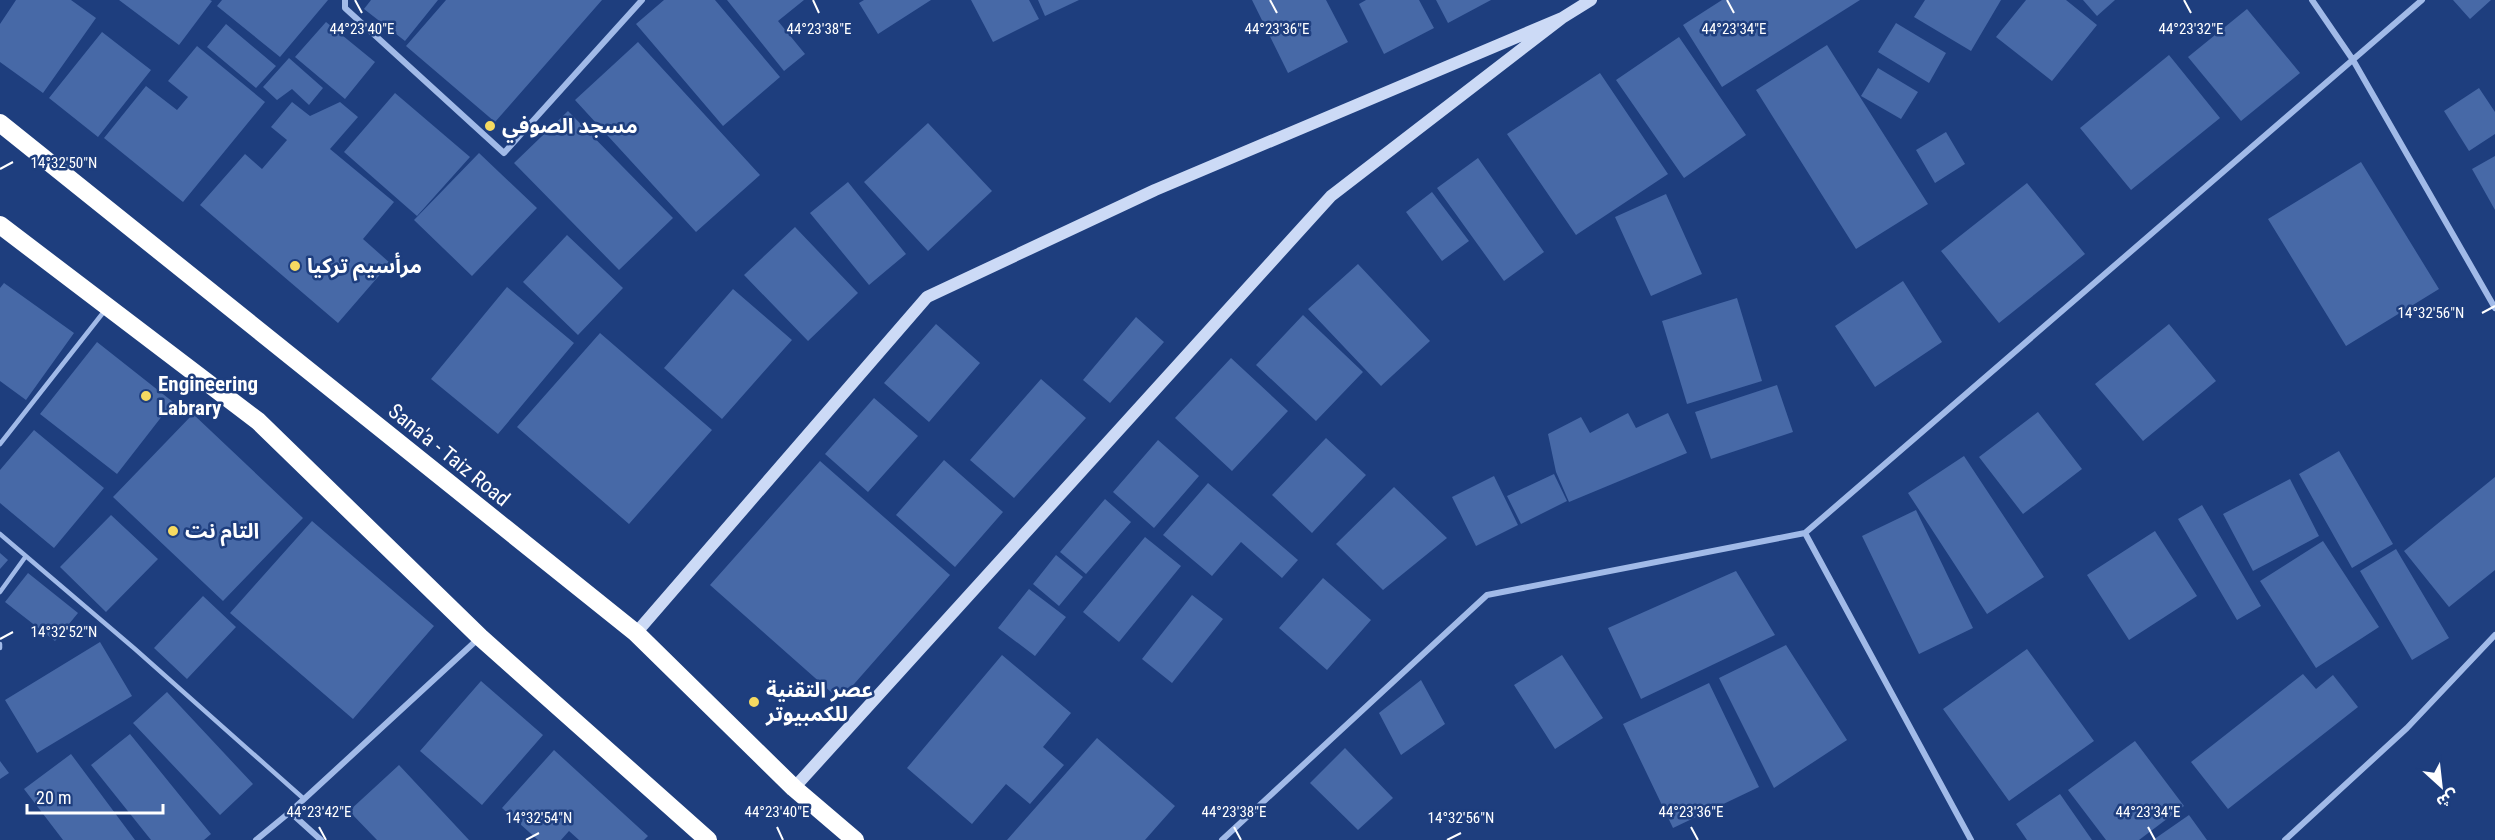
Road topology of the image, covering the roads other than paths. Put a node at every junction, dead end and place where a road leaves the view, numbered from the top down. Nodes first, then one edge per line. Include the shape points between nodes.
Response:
1 (345, 0) edge
2 (642, 0) edge
3 (1592, 0) edge
4 (2312, 0) edge
5 (2422, 0) edge
6 (1562, 18) junction
7 (2353, 60) junction
8 (0, 123) edge
9 (0, 225) edge
10 (107, 307) junction
11 (2495, 308) edge
12 (0, 444) edge
13 (1805, 533) junction
14 (0, 534) edge
15 (26, 556) junction
16 (0, 592) edge
17 (636, 633) junction
18 (2495, 635) edge
19 (480, 637) junction
20 (794, 788) junction
21 (304, 799) junction
22 (290, 812) junction
23 (256, 840) edge
24 (321, 840) edge
25 (708, 840) edge
26 (855, 840) edge
27 (1221, 840) edge
28 (1971, 840) edge
29 (2285, 840) edge

1 - 2 street via 345,8 504,153
3 - 6 street
4 - 7 street
5 - 7 street
6 - 17 street via 1155,190 927,297
6 - 20 street via 1331,196
7 - 11 street
7 - 13 street
8 - 17 highway, Sana'a - Taiz Road
9 - 10 highway
10 - 12 lane
10 - 19 highway via 258,421
13 - 27 street via 1487,595
13 - 28 street
14 - 15 lane
15 - 16 lane
15 - 21 lane
17 - 20 highway, Sana'a - Taiz Road
18 - 29 street via 2407,728
19 - 21 street
19 - 25 highway
20 - 26 highway, Sana'a - Taiz Road
21 - 22 street
22 - 23 street
22 - 24 street

